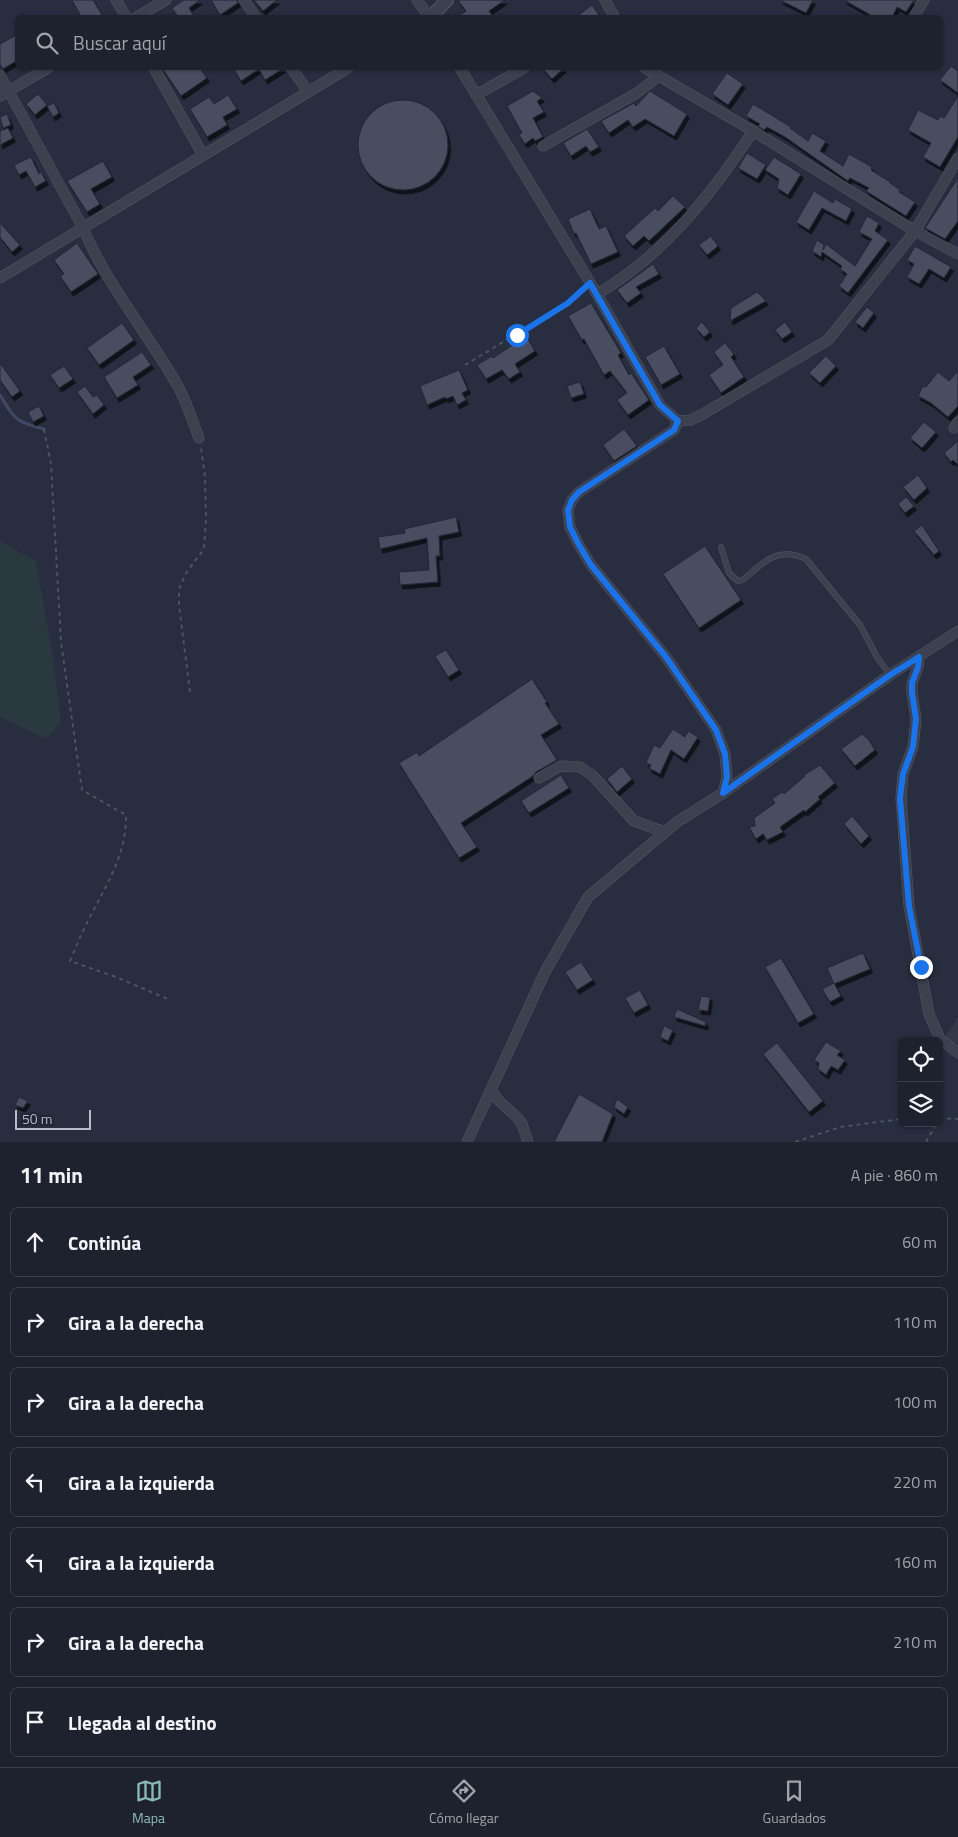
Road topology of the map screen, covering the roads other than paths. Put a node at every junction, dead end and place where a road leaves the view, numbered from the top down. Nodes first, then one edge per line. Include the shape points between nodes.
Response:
1 (116, 0) edge
2 (166, 0) edge
3 (244, 0) edge
4 (417, 0) edge
5 (447, 0) edge
6 (605, 0) edge
7 (924, 0) edge
8 (124, 15) edge
9 (140, 15) edge
10 (254, 15) edge
11 (428, 15) edge
12 (433, 15) edge
13 (613, 15) edge
14 (915, 15) edge
15 (44, 70) edge
16 (155, 70) edge
17 (292, 70) edge
18 (345, 70) edge
19 (461, 70) edge
20 (520, 70) edge
21 (648, 70) edge
22 (0, 75) edge
23 (658, 76) junction
24 (308, 92) junction
25 (4, 93) edge
26 (476, 95) junction
27 (753, 131) junction
28 (543, 146) dead end
29 (203, 155) junction
30 (958, 158) edge
31 (83, 228) junction
32 (915, 231) junction
33 (958, 254) edge
34 (0, 278) edge
35 (597, 294) junction
36 (678, 421) junction
37 (199, 438) road end
38 (721, 547) dead end
39 (958, 631) edge
40 (919, 657) junction
41 (890, 675) junction
42 (539, 778) dead end
43 (723, 793) junction
44 (665, 832) junction
45 (958, 1053) edge
46 (491, 1090) junction
47 (467, 1142) edge
48 (528, 1142) edge

1 - 8 street
2 - 9 street
3 - 10 street
4 - 11 street
5 - 12 street
6 - 13 street
7 - 14 street
15 - 25 street
16 - 29 street
17 - 24 street
18 - 24 street
19 - 26 street
20 - 26 street
21 - 23 street
22 - 25 street
23 - 27 street
23 - 28 street via 637,93
24 - 29 street
25 - 31 street
26 - 35 street
27 - 32 street
27 - 35 street via 720,179 681,225 636,269
29 - 31 street
30 - 32 street
31 - 34 street
31 - 37 street via 114,286 180,390
32 - 33 street
32 - 36 street via 828,340 703,414 691,420
35 - 36 street via 660,405
36 - 43 street via 674,430 579,492 568,510 569,519 570,527 591,565 666,657 716,730 725,754 727,777
38 - 41 lane via 729,573 738,582 772,557 796,554 806,559 860,625
39 - 40 street
40 - 41 street
40 - 45 street via 912,683 916,719 913,747 903,774 900,798 909,906 929,1014 940,1039
41 - 43 street
42 - 44 street via 560,766 580,767 592,775 634,821
43 - 44 street
44 - 46 street via 588,897 545,972
46 - 47 street
46 - 48 street via 522,1124

